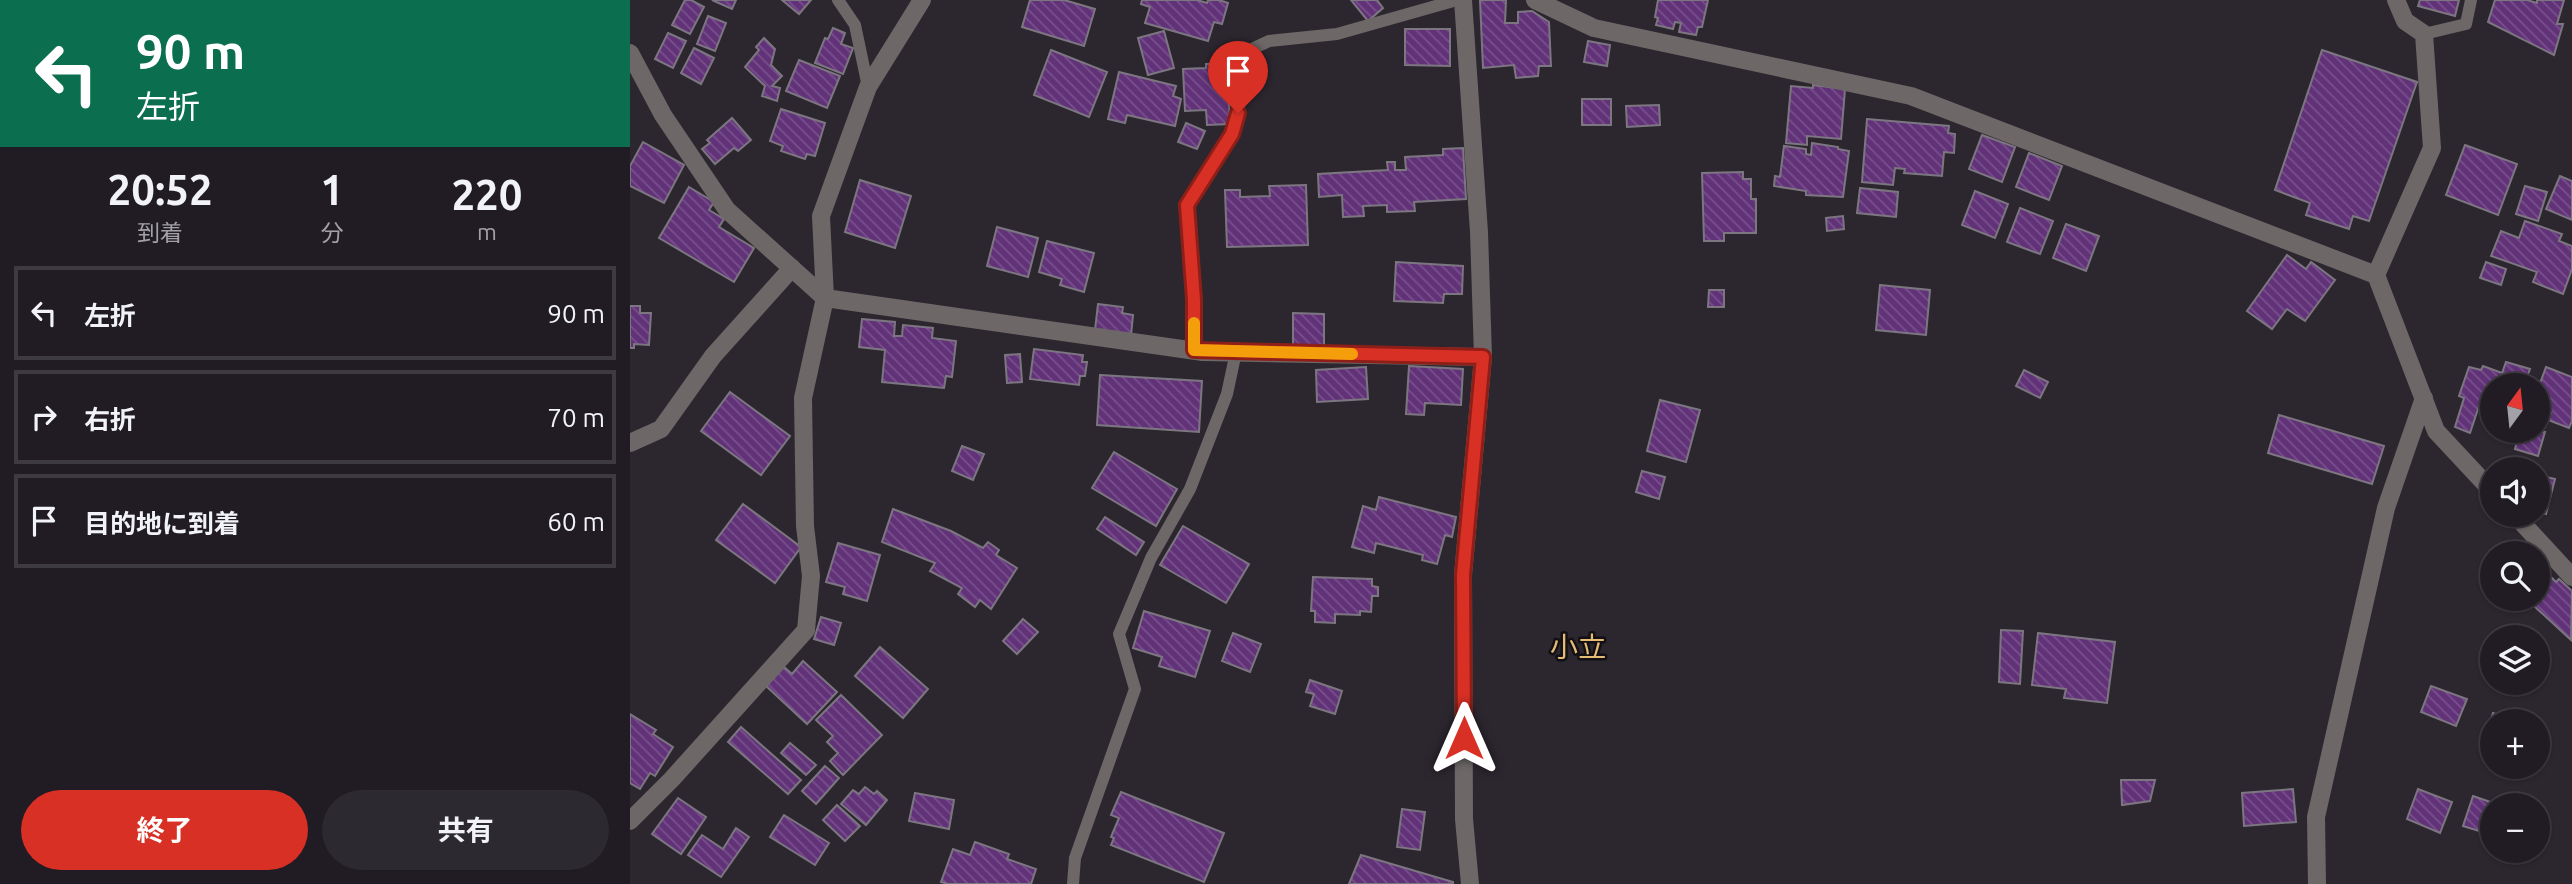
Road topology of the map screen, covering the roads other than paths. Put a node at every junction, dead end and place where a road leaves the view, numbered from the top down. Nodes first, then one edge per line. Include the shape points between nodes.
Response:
1 (838, 0) edge
2 (922, 0) edge
3 (1457, 0) edge
4 (1463, 0) edge
5 (1535, 0) edge
6 (2396, 0) edge
7 (2471, 0) edge
8 (2424, 34) junction
9 (630, 53) edge
10 (869, 87) junction
11 (792, 268) junction
12 (2376, 275) junction
13 (825, 298) junction
14 (1194, 350) junction
15 (1236, 352) junction
16 (1483, 357) junction
17 (2424, 398) junction
18 (630, 443) edge
19 (2480, 478) edge
20 (2526, 527) edge
21 (2572, 577) edge
22 (630, 821) edge
23 (1073, 884) edge
24 (1470, 884) edge
25 (2317, 884) edge

1 - 10 lane via 855,25
2 - 10 street
3 - 14 lane via 1337,34 1269,41 1254,48 1232,134 1187,205
4 - 16 street
5 - 12 street via 1594,28 1911,96
6 - 8 street via 2404,21
7 - 8 lane via 2466,24
8 - 12 street via 2432,148
9 - 11 street via 663,115 727,210
10 - 13 street via 821,216
11 - 13 street
11 - 18 street via 713,356 661,429
12 - 17 street
13 - 14 street
13 - 22 street via 803,398 805,526 811,576 806,630
14 - 15 street
15 - 16 street
15 - 23 lane via 1227,394 1190,489 1151,558 1119,634 1135,689 1074,858
16 - 24 street via 1463,575 1464,819
17 - 19 street via 2436,431
17 - 25 street via 2386,508 2316,817
20 - 21 street

